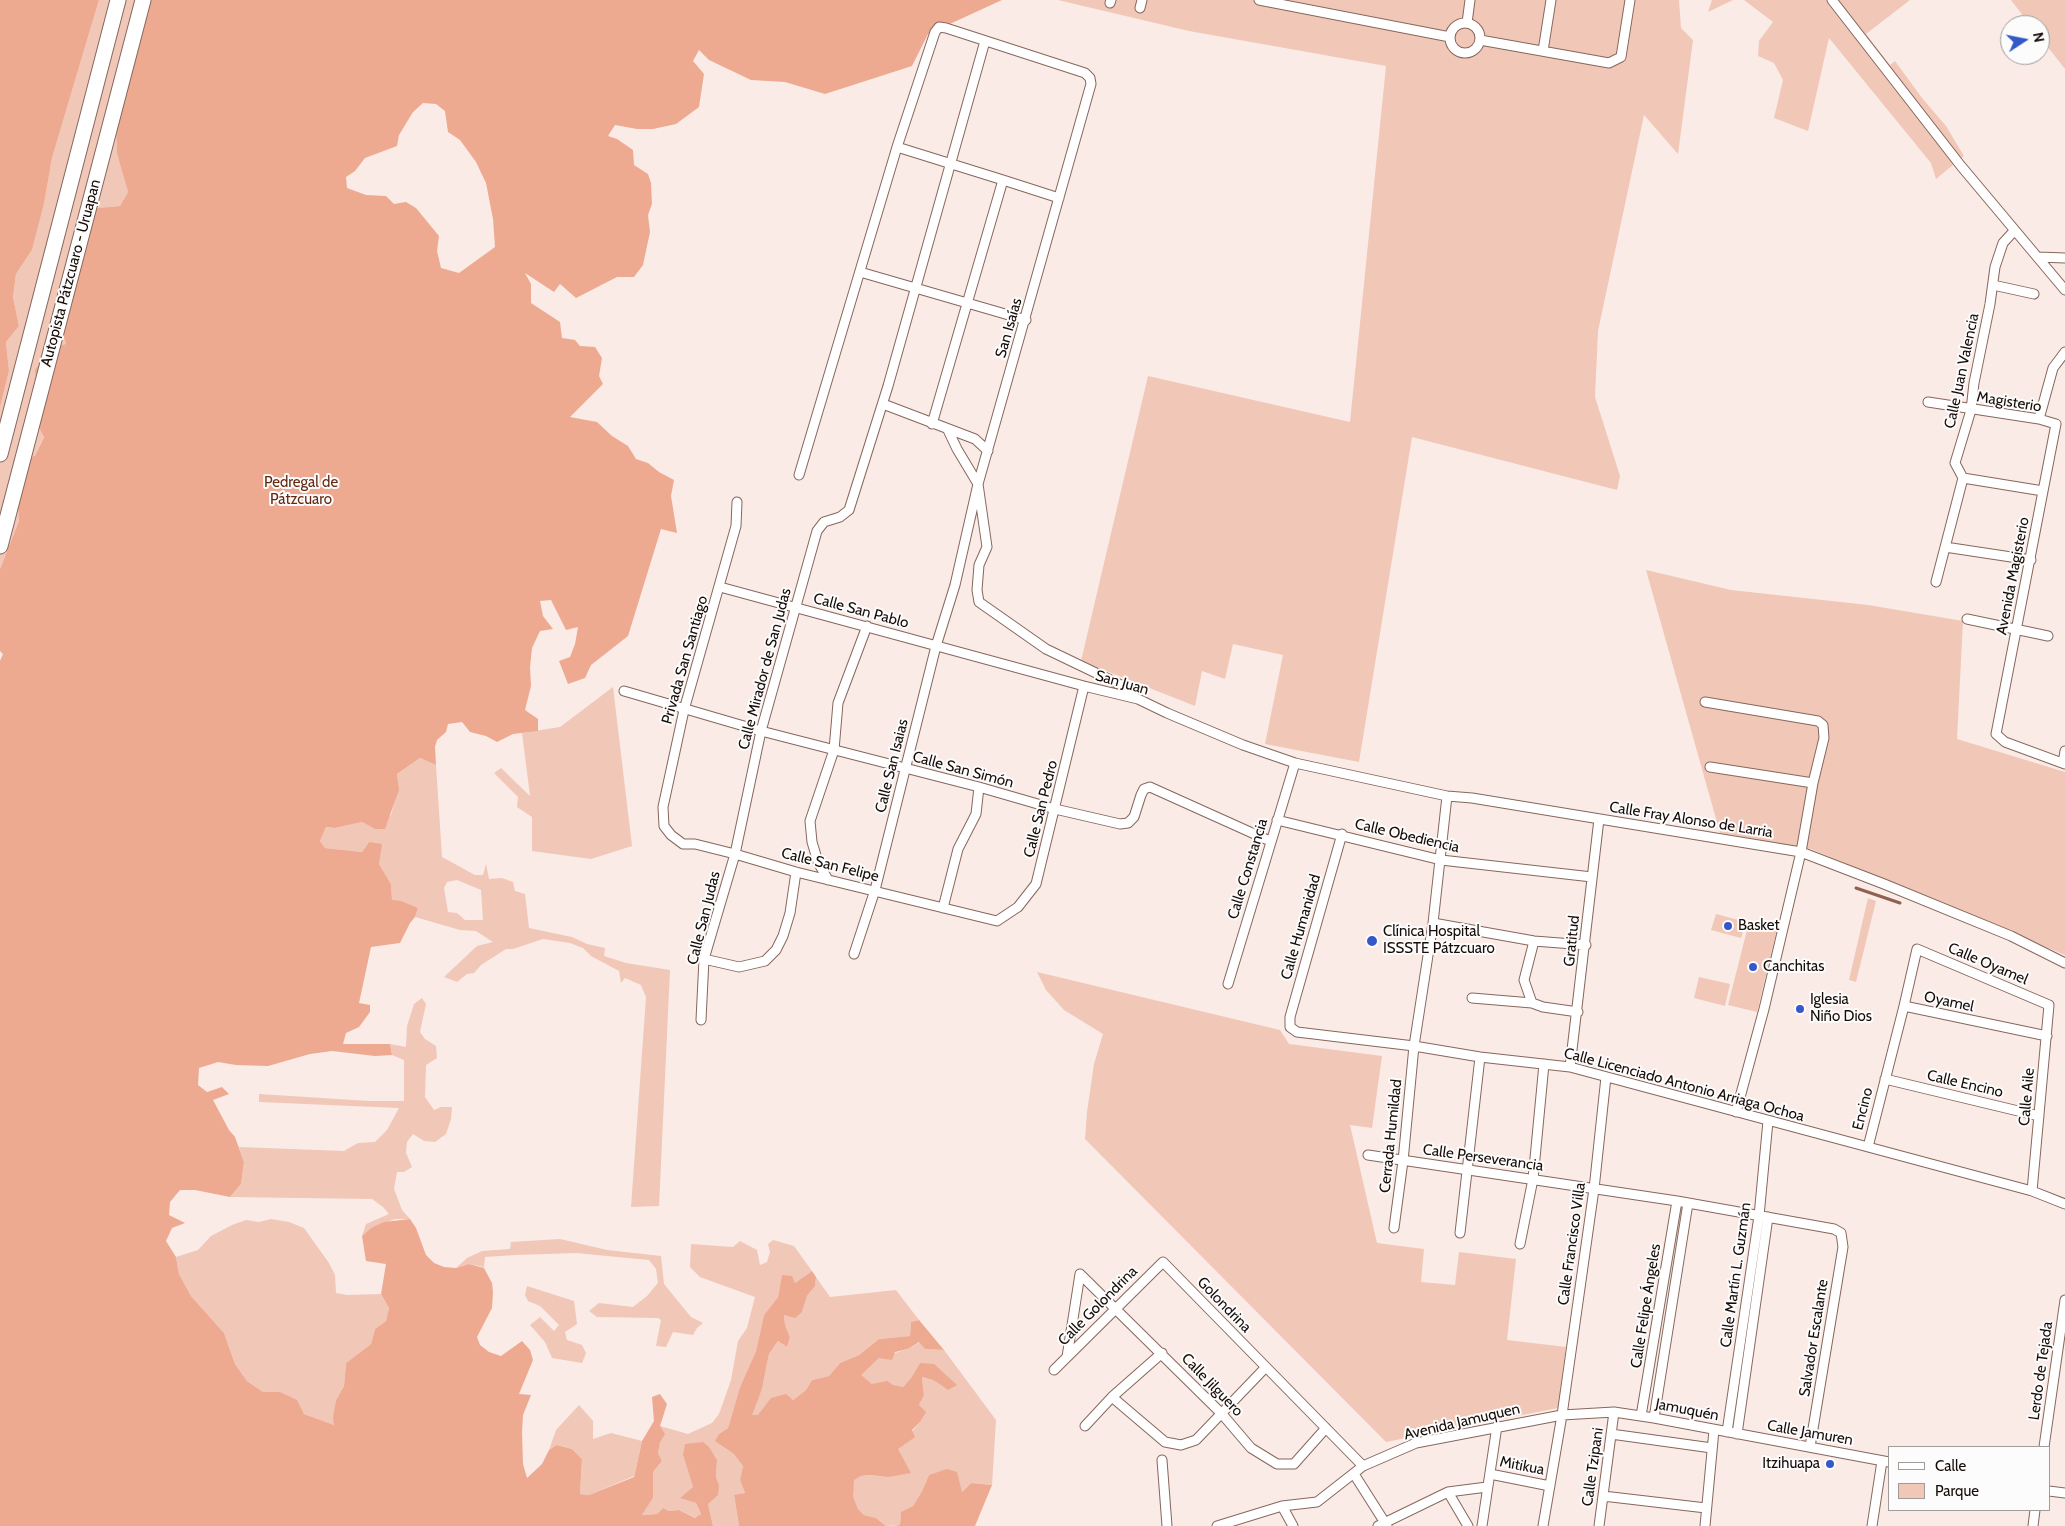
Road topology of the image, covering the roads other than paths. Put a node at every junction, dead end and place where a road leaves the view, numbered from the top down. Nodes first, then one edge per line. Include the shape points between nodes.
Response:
1 (118, 0) edge
2 (143, 0) edge
3 (1259, 0) edge
4 (1470, 0) edge
5 (1552, 0) edge
6 (1630, 0) edge
7 (1832, 0) edge
8 (1467, 23) junction
9 (1450, 37) junction
10 (985, 40) junction
11 (1480, 40) junction
12 (1543, 51) junction
13 (898, 147) junction
14 (950, 163) junction
15 (1003, 180) junction
16 (1059, 198) junction
17 (2014, 231) junction
18 (2038, 257) junction
19 (2065, 258) edge
20 (860, 272) junction
21 (1993, 285) junction
22 (916, 288) junction
23 (2065, 290) edge
24 (2034, 294) dead end
25 (968, 303) junction
26 (1026, 320) junction
27 (2065, 352) edge
28 (1928, 402) dead end
29 (883, 404) junction
30 (1971, 410) junction
31 (2039, 419) junction
32 (932, 424) junction
33 (2056, 424) joint
34 (948, 430) junction
35 (988, 451) junction
36 (0, 454) edge
37 (799, 475) dead end
38 (1963, 478) junction
39 (978, 484) junction
40 (2043, 490) junction
41 (737, 502) dead end
42 (0, 546) edge
43 (1945, 548) junction
44 (2031, 560) junction
45 (1936, 582) dead end
46 (955, 585) joint
47 (720, 587) junction
48 (796, 607) junction
49 (1967, 619) dead end
50 (867, 626) junction
51 (2016, 629) junction
52 (2048, 636) dead end
53 (936, 646) junction
54 (1084, 686) junction
55 (624, 691) dead end
56 (1138, 698) junction
57 (1705, 702) dead end
58 (684, 710) junction
59 (761, 731) junction
60 (834, 750) junction
61 (2065, 751) edge
62 (1295, 763) junction
63 (2064, 763) edge
64 (1710, 767) dead end
65 (905, 768) junction
66 (1813, 783) junction
67 (980, 787) junction
68 (1447, 796) junction
69 (1055, 809) junction
70 (1599, 819) junction
71 (1277, 820) junction
72 (664, 826) joint
73 (1342, 834) junction
74 (1270, 841) junction
75 (1801, 852) junction
76 (735, 854) junction
77 (1441, 860) junction
78 (796, 872) junction
79 (1592, 877) junction
80 (828, 880) junction
81 (875, 890) junction
82 (943, 908) junction
83 (996, 922) joint
84 (1433, 923) junction
85 (1534, 941) junction
86 (1586, 945) junction
87 (1917, 949) joint
88 (854, 954) dead end
89 (704, 959) junction
90 (2065, 963) edge
91 (1228, 984) dead end
92 (1472, 998) dead end
93 (1532, 1003) junction
94 (2049, 1005) joint
95 (1904, 1006) junction
96 (1578, 1012) junction
97 (700, 1020) dead end
98 (1290, 1027) joint
99 (2046, 1036) junction
100 (1414, 1046) junction
101 (1480, 1057) junction
102 (1544, 1064) junction
103 (1570, 1067) junction
104 (1606, 1076) junction
105 (1885, 1079) junction
106 (1736, 1112) junction
107 (2039, 1116) junction
108 (1768, 1121) junction
109 (1868, 1146) junction
110 (1368, 1155) dead end
111 (1403, 1161) junction
112 (1468, 1171) junction
113 (1533, 1178) junction
114 (1594, 1189) junction
115 (2032, 1191) junction
116 (1677, 1201) junction
117 (1688, 1203) junction
118 (2065, 1204) edge
119 (1763, 1217) junction
120 (1394, 1228) dead end
121 (1841, 1233) joint
122 (1460, 1234) dead end
123 (1520, 1244) dead end
124 (1163, 1262) joint
125 (2065, 1300) edge
126 (1116, 1310) junction
127 (1658, 1313) junction
128 (1670, 1315) junction
129 (1743, 1324) junction
130 (1753, 1326) junction
131 (1162, 1353) junction
132 (1067, 1358) junction
133 (1266, 1368) junction
134 (1054, 1370) dead end
135 (1112, 1397) junction
136 (1614, 1412) junction
137 (1222, 1414) junction
138 (1562, 1415) junction
139 (1641, 1416) junction
140 (1654, 1418) junction
141 (1085, 1426) dead end
142 (1496, 1426) junction
143 (1326, 1428) junction
144 (1714, 1430) junction
145 (1727, 1432) junction
146 (1611, 1434) junction
147 (1737, 1434) junction
148 (2044, 1446) edge
149 (1810, 1447) junction
150 (1712, 1448) junction
151 (1162, 1460) dead end
152 (1885, 1461) edge
153 (1364, 1466) junction
154 (1354, 1474) junction
155 (1490, 1474) junction
156 (1550, 1486) junction
157 (1488, 1487) junction
158 (2050, 1491) edge
159 (1448, 1492) junction
160 (2065, 1493) edge
161 (1603, 1496) junction
162 (1282, 1506) junction
163 (1706, 1508) junction
164 (2035, 1511) edge
165 (1221, 1525) edge
166 (1383, 1525) edge
167 (1167, 1526) edge
168 (1292, 1526) edge
169 (1468, 1526) edge
170 (1482, 1526) edge
171 (1543, 1526) edge
172 (1599, 1526) edge
173 (1705, 1526) edge
174 (1872, 1526) edge
175 (2033, 1526) edge

1 - 36 highway, Autopista Pátzcuaro - Uruapan
2 - 42 highway, Autopista Pátzcuaro - Uruapan
3 - 9 street
4 - 8 street
5 - 12 street
6 - 12 street via 1621,57 1616,61 1609,63
7 - 17 street
8 - 9 street via 1457,25
8 - 11 street via 1478,31
9 - 11 street via 1452,46 1464,54 1473,52
10 - 13 street via 946,28 939,27 934,32
10 - 14 street
10 - 16 street, San Isaías via 1085,73 1090,78
11 - 12 street
13 - 14 street
13 - 20 street
14 - 15 street
14 - 22 street
15 - 16 street
15 - 25 street
16 - 26 street, San Isaías
17 - 18 street
17 - 21 street, Calle Juan Valencia via 2004,243 1995,267
18 - 19 street
18 - 23 street
20 - 22 street
20 - 37 street
21 - 24 street
21 - 30 street, Calle Juan Valencia
22 - 25 street
22 - 29 street
25 - 26 street
25 - 32 street
26 - 35 street, San Isaías
27 - 31 street via 2053,368
28 - 30 street, Magisterio
29 - 32 street
29 - 48 street, Calle Mirador de San Judas via 849,510 824,522 817,531
30 - 31 street, Magisterio
30 - 38 street, Calle Juan Valencia via 1955,463
31 - 33 street, Magisterio
32 - 34 street
33 - 40 street, Avenida Magisterio
34 - 35 street via 975,439
34 - 39 street
35 - 39 street, San Isaías
38 - 40 street
38 - 43 street, Calle Juan Valencia
39 - 46 street, San Isaías
39 - 56 street via 987,546 979,565 979,602 1046,649 1120,685
40 - 44 street, Avenida Magisterio
41 - 47 street, Privada San Santiago via 736,526
43 - 44 street
43 - 45 street, Calle Juan Valencia
44 - 51 street, Avenida Magisterio
46 - 53 street, Calle San Isaias
47 - 48 street, Calle San Pablo
47 - 58 street, Privada San Santiago
48 - 50 street, Calle San Pablo
48 - 59 street, Calle Mirador de San Judas
49 - 51 street
50 - 53 street, Calle San Pablo
50 - 60 street via 838,703
51 - 52 street
51 - 63 street, Avenida Magisterio via 1996,734 2006,742
53 - 54 street, San Juan
53 - 65 street, Calle San Isaias
54 - 56 street, San Juan
54 - 69 street, Calle San Pedro
55 - 58 street, Calle San Simón
56 - 62 street, San Juan via 1167,714
57 - 66 street via 1818,721 1823,725 1824,738
58 - 59 street, Calle San Simón
58 - 72 street, Privada San Santiago via 663,808
59 - 60 street, Calle San Simón
59 - 76 street, Calle Mirador de San Judas
60 - 65 street, Calle San Simón
60 - 80 street via 810,821 818,862
61 - 63 street
62 - 68 street, Calle Fray Alonso de Larria
62 - 71 street, Calle Constancia
64 - 66 street
65 - 67 street, Calle San Simón
65 - 81 street, Calle San Isaias
66 - 75 street
67 - 69 street, Calle San Simón
67 - 82 street via 976,814 958,849
68 - 70 street, Calle Fray Alonso de Larria
68 - 77 street, Cerrada Humildad
69 - 74 street, Calle San Simón via 1128,823 1134,817 1144,789 1150,787
69 - 83 street, Calle San Pedro via 1036,884 1018,907
70 - 75 street, Calle Fray Alonso de Larria
70 - 79 street, Gratitud
71 - 73 street, Calle Obediencia
71 - 74 street, Calle Constancia
72 - 76 street, Calle San Felipe via 683,844
73 - 77 street, Calle Obediencia
73 - 98 street, Calle Humanidad via 1290,1017
74 - 91 street, Calle Constancia
75 - 90 street, Calle Fray Alonso de Larria via 2012,936
75 - 106 street
76 - 78 street, Calle San Felipe
76 - 89 street, Calle San Judas
77 - 79 street, Calle Obediencia
77 - 84 street, Cerrada Humildad
78 - 80 street, Calle San Felipe
78 - 89 street via 783,936 765,961 739,967
79 - 86 street, Gratitud
80 - 81 street, Calle San Felipe
81 - 82 street, Calle San Felipe
81 - 88 street, Calle San Isaias
82 - 83 street, Calle San Felipe
84 - 85 street
84 - 100 street, Cerrada Humildad
85 - 86 street
85 - 93 street via 1524,980
86 - 96 street, Gratitud
87 - 94 street, Calle Oyamel
87 - 95 street, Oyamel
89 - 97 street, Calle San Judas
92 - 93 street
93 - 96 street
94 - 99 street, Calle Aile
95 - 99 street, Oyamel
95 - 105 street, Encino
96 - 103 street, Gratitud
98 - 100 street, Calle Licenciado Antonio Arriaga Ochoa via 1297,1032
99 - 107 street, Calle Aile
100 - 101 street, Calle Licenciado Antonio Arriaga Ochoa
100 - 111 street, Cerrada Humildad
101 - 102 street, Calle Licenciado Antonio Arriaga Ochoa
101 - 112 street
102 - 103 street, Calle Licenciado Antonio Arriaga Ochoa
102 - 113 street
103 - 104 street, Calle Licenciado Antonio Arriaga Ochoa
104 - 106 street, Calle Licenciado Antonio Arriaga Ochoa
104 - 114 street, Calle Francisco Villa
105 - 107 street, Calle Encino
105 - 109 street, Encino
106 - 108 street, Calle Licenciado Antonio Arriaga Ochoa
107 - 115 street, Calle Aile
108 - 109 street, Calle Licenciado Antonio Arriaga Ochoa
108 - 119 street, Calle Martín L. Guzmán
109 - 115 street, Calle Licenciado Antonio Arriaga Ochoa
110 - 111 street, Calle Perseverancia
111 - 112 street, Calle Perseverancia
111 - 120 street, Cerrada Humildad
112 - 113 street, Calle Perseverancia
112 - 122 street
113 - 114 street, Calle Perseverancia
113 - 123 street
114 - 116 street, Calle Perseverancia
114 - 138 street, Calle Francisco Villa
115 - 118 street, Calle Licenciado Antonio Arriaga Ochoa
116 - 117 street, Calle Perseverancia
116 - 127 street, Calle Felipe Ángeles
117 - 119 street, Calle Perseverancia
117 - 128 street, Calle Felipe Ángeles
119 - 121 street, Calle Perseverancia via 1834,1229
119 - 129 street, Calle Martín L. Guzmán
119 - 130 street, Calle Martín L. Guzmán
121 - 149 street, Salvador Escalante via 1843,1247
124 - 126 street, Calle Golondrina
124 - 133 street, Golondrina
125 - 148 street, Lerdo de Tejada
126 - 131 street, Calle Jilguero
126 - 132 street, Calle Golondrina
126 - 132 street, Calle Jilguero via 1080,1274
127 - 128 street
127 - 139 street, Calle Felipe Ángeles
128 - 140 street, Calle Felipe Ángeles
129 - 130 street
129 - 145 street, Calle Martín L. Guzmán
130 - 147 street, Calle Martín L. Guzmán
131 - 135 street
131 - 137 street, Calle Jilguero
132 - 134 street, Calle Golondrina
133 - 137 street
133 - 143 street, Golondrina
135 - 137 street via 1165,1442 1181,1445 1196,1440
135 - 141 street
136 - 138 street, Avenida Jamuquen
136 - 139 street, Avenida Jamuquen
136 - 146 street, Calle Tzipani
137 - 143 street, Calle Jilguero via 1251,1448 1277,1464 1294,1464
138 - 142 street, Avenida Jamuquen
138 - 156 street, Calle Francisco Villa
139 - 140 street, Jamuquén
140 - 144 street, Jamuquén
142 - 153 street, Avenida Jamuquen via 1416,1443
142 - 155 street
143 - 153 street, Golondrina
144 - 145 street, Jamuquén
144 - 150 street
145 - 147 street, Calle Jamuren
146 - 150 street
146 - 161 street, Calle Tzipani
147 - 149 street, Calle Jamuren
149 - 152 street, Calle Jamuren
150 - 163 street
151 - 167 street
152 - 174 street
153 - 154 street, Avenida Jamuquen
154 - 162 street, Avenida Jamuquen via 1317,1502
154 - 166 street
155 - 156 street, Mitikua
155 - 157 street
156 - 171 street, Calle Francisco Villa
157 - 159 street
157 - 170 street
158 - 160 street
159 - 166 street
159 - 169 street
161 - 163 street
161 - 172 street, Calle Tzipani
162 - 165 street, Avenida Jamuquen
162 - 168 street
163 - 173 street
164 - 175 street

